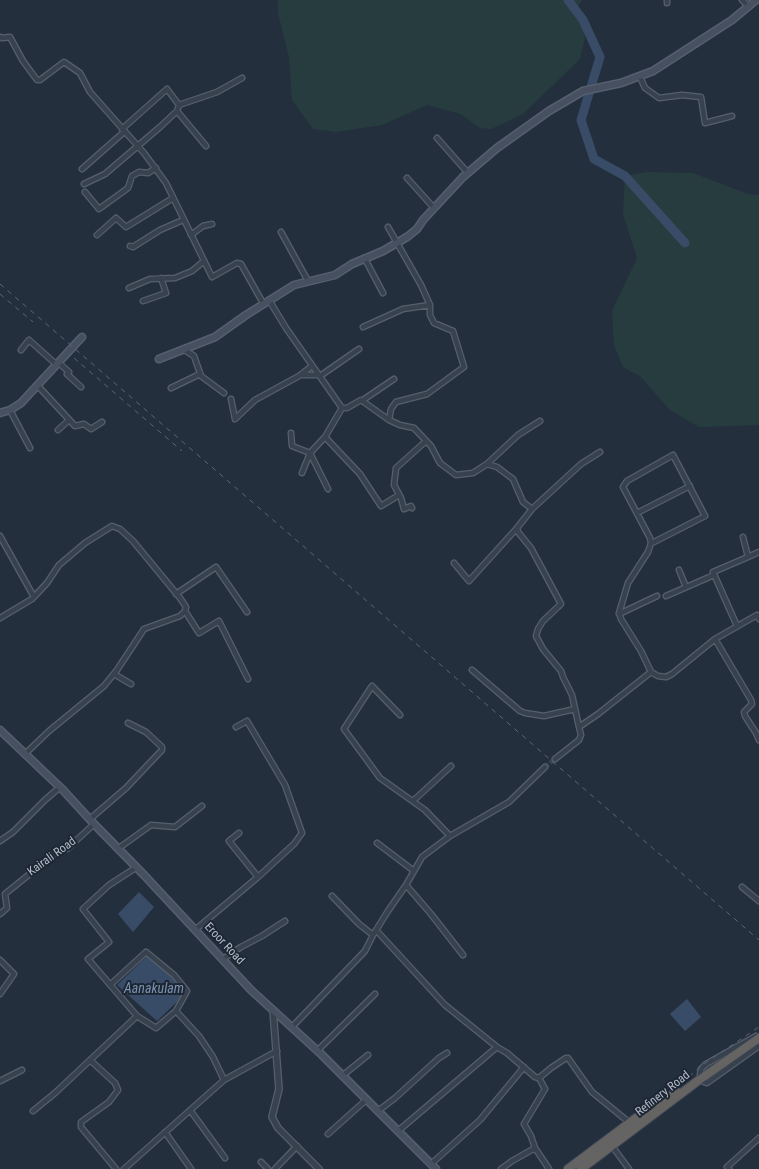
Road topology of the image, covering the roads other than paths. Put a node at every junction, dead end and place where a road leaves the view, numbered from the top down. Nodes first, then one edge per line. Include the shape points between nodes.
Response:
1 (742, 0) edge
2 (756, 0) edge
3 (749, 7) junction
4 (0, 36) edge
5 (640, 77) junction
6 (242, 78) dead end
7 (179, 105) junction
8 (177, 111) junction
9 (732, 116) dead end
10 (123, 130) junction
11 (437, 138) dead end
12 (137, 146) junction
13 (206, 146) dead end
14 (156, 168) junction
15 (82, 169) dead end
16 (468, 173) junction
17 (407, 178) dead end
18 (84, 184) dead end
19 (86, 192) dead end
20 (173, 198) junction
21 (434, 208) junction
22 (183, 220) junction
23 (212, 224) dead end
24 (388, 227) dead end
25 (281, 232) dead end
26 (96, 235) dead end
27 (191, 235) junction
28 (396, 244) junction
29 (130, 246) dead end
30 (365, 259) junction
31 (204, 261) junction
32 (161, 278) junction
33 (308, 281) junction
34 (129, 288) dead end
35 (383, 293) dead end
36 (143, 301) dead end
37 (266, 302) junction
38 (430, 305) junction
39 (363, 327) dead end
40 (82, 337) dead end
41 (183, 349) junction
42 (360, 349) dead end
43 (21, 350) dead end
44 (159, 358) dead end
45 (58, 364) junction
46 (312, 366) junction
47 (200, 374) junction
48 (300, 375) junction
49 (319, 375) junction
50 (394, 379) dead end
51 (38, 386) junction
52 (81, 387) dead end
53 (172, 388) dead end
54 (224, 393) dead end
55 (231, 400) dead end
56 (363, 400) junction
57 (342, 408) junction
58 (10, 410) junction
59 (0, 413) edge
60 (69, 420) junction
61 (389, 420) junction
62 (540, 421) dead end
63 (102, 422) dead end
64 (58, 430) dead end
65 (291, 433) dead end
66 (325, 437) junction
67 (426, 441) junction
68 (30, 448) dead end
69 (600, 452) dead end
70 (310, 453) junction
71 (487, 464) junction
72 (302, 474) dead end
73 (690, 486) junction
74 (328, 489) dead end
75 (399, 495) junction
76 (412, 508) dead end
77 (532, 510) junction
78 (637, 513) junction
79 (517, 528) junction
80 (0, 536) edge
81 (743, 537) dead end
82 (651, 543) junction
83 (759, 552) edge
84 (748, 557) junction
85 (454, 563) dead end
86 (678, 570) dead end
87 (714, 575) junction
88 (686, 587) junction
89 (176, 594) junction
90 (34, 596) junction
91 (657, 596) dead end
92 (666, 596) dead end
93 (185, 611) junction
94 (247, 612) dead end
95 (619, 614) junction
96 (758, 616) edge
97 (0, 618) edge
98 (736, 626) junction
99 (715, 639) junction
100 (472, 670) dead end
101 (651, 672) junction
102 (114, 674) junction
103 (248, 679) dead end
104 (131, 684) dead end
105 (575, 709) junction
106 (400, 715) dead end
107 (128, 723) dead end
108 (236, 727) dead end
109 (579, 727) junction
110 (0, 730) edge
111 (759, 740) edge
112 (25, 754) junction
113 (555, 759) tunnel mouth
114 (451, 766) dead end
115 (545, 767) tunnel mouth
116 (60, 787) junction
117 (413, 801) junction
118 (202, 806) dead end
119 (92, 822) junction
120 (239, 833) dead end
121 (450, 836) junction
122 (0, 840) edge
123 (377, 843) dead end
124 (119, 848) junction
125 (137, 867) junction
126 (414, 871) junction
127 (258, 878) junction
128 (406, 886) junction
129 (742, 888) dead end
130 (332, 896) dead end
131 (759, 900) edge
132 (0, 914) edge
133 (285, 921) dead end
134 (195, 930) junction
135 (376, 930) junction
136 (373, 935) junction
137 (463, 955) dead end
138 (223, 959) junction
139 (0, 960) edge
140 (110, 985) junction
141 (0, 994) edge
142 (375, 994) dead end
143 (273, 1010) junction
144 (176, 1011) junction
145 (137, 1016) junction
146 (292, 1027) junction
147 (759, 1036) edge
148 (759, 1046) edge
149 (496, 1047) junction
150 (277, 1051) junction
151 (317, 1051) junction
152 (447, 1052) dead end
153 (368, 1055) dead end
154 (90, 1060) junction
155 (524, 1067) junction
156 (22, 1070) dead end
157 (342, 1076) junction
158 (539, 1078) junction
159 (224, 1080) junction
160 (698, 1081) junction
161 (0, 1082) edge
162 (366, 1100) junction
163 (190, 1110) junction
164 (33, 1111) dead end
165 (378, 1111) junction
166 (631, 1124) junction
167 (398, 1131) junction
168 (165, 1132) junction
169 (328, 1134) dead end
170 (759, 1138) edge
171 (297, 1146) junction
172 (612, 1146) junction
173 (535, 1148) junction
174 (225, 1158) dead end
175 (261, 1162) dead end
176 (433, 1167) edge
177 (116, 1169) edge
178 (124, 1169) edge
179 (191, 1169) edge
180 (268, 1169) edge
181 (274, 1169) edge
182 (319, 1169) edge
183 (501, 1169) edge
184 (549, 1169) edge
185 (568, 1169) edge
186 (581, 1169) edge
187 (629, 1169) edge
188 (729, 1169) edge

1 - 3 street
2 - 3 main road
3 - 5 main road
4 - 10 street via 10,37 39,80 64,62 71,66 80,73 90,92
5 - 9 street via 645,88 659,98 682,95 701,98 705,123
5 - 16 main road via 583,91 512,136
6 - 7 street via 217,92
7 - 8 street
7 - 10 street via 167,89
8 - 12 street
8 - 13 street
10 - 12 street
10 - 15 street
11 - 16 street
12 - 14 street
12 - 18 street via 105,174
14 - 19 street via 132,176 128,188 99,209
14 - 20 street
16 - 21 main road
17 - 21 street
20 - 22 street
20 - 26 street via 126,227 116,218
21 - 28 main road via 417,229
22 - 27 street
22 - 29 street
23 - 27 street
24 - 28 street
25 - 33 street
27 - 31 street
28 - 30 main road
28 - 38 street
30 - 33 main road via 335,275
30 - 35 street
31 - 32 street via 192,271 175,278
31 - 37 street via 212,278 241,264
32 - 34 street
32 - 36 street via 166,293
33 - 37 main road via 294,284
37 - 41 main road via 215,337
37 - 46 street
38 - 39 street via 403,309
38 - 61 street via 434,323 453,331 464,367 427,394 396,402 390,409
40 - 45 main road
41 - 44 main road
41 - 47 street via 194,356
42 - 49 street
43 - 45 street via 29,340
45 - 51 main road
45 - 52 street
46 - 48 street
46 - 49 street
47 - 53 street
47 - 54 street
48 - 49 street
48 - 55 street via 255,400 235,419
49 - 57 street
50 - 56 street
51 - 58 main road
51 - 60 street
56 - 57 street
56 - 61 street
57 - 66 street
58 - 59 main road
58 - 68 street
60 - 63 street via 75,426 84,424 90,429
60 - 64 street
61 - 67 street via 414,428
62 - 71 street via 518,435
65 - 70 street via 292,446
66 - 70 street
66 - 75 street via 360,474 381,506
67 - 71 street via 440,463 456,475 473,473
67 - 75 street via 396,468 394,485
69 - 77 street via 581,464
70 - 72 street
70 - 74 street
71 - 77 street via 497,466 513,479 523,502
73 - 78 street
73 - 78 street via 673,455 624,485
73 - 82 street via 705,516
75 - 76 street via 404,509
77 - 79 street
78 - 82 street
79 - 85 street via 469,581
79 - 105 street via 562,604 543,621 536,636 561,671
80 - 90 street
81 - 84 street
82 - 95 street via 628,583
83 - 84 street
84 - 87 street via 713,572
86 - 88 street
87 - 88 street
87 - 98 street
88 - 92 street
89 - 90 street via 128,535 112,526 59,565
89 - 93 street via 186,607
89 - 94 street via 216,567
90 - 97 street
91 - 95 street
93 - 102 street via 180,616 144,629
93 - 103 street via 199,634 219,621
95 - 101 street
96 - 98 street
98 - 99 street
99 - 101 street via 672,674 666,677
99 - 111 street via 751,700 751,706 744,712
100 - 105 street via 520,712 544,716
101 - 109 street
102 - 104 street
102 - 112 street
105 - 109 street
106 - 117 street via 372,686 344,730 380,778
107 - 119 street via 146,732 162,750
108 - 127 street via 247,720 285,784 302,833
109 - 113 street via 579,740
110 - 112 main road, Eroor Road
112 - 116 main road, Eroor Road
114 - 117 street
115 - 121 street via 509,802
116 - 119 main road, Eroor Road
116 - 122 street via 13,832
117 - 121 street
118 - 124 street via 175,827 151,824
119 - 124 main road, Eroor Road
119 - 132 street, Kairali Road via 67,848 58,851 4,894 6,908
120 - 127 street via 230,841
121 - 126 street via 422,857
123 - 126 street
124 - 125 main road, Eroor Road
125 - 134 main road, Eroor Road
125 - 140 street via 83,909 109,942 88,959
126 - 128 street
127 - 134 street
128 - 135 street
128 - 137 street
129 - 131 street
130 - 136 street
133 - 138 street
134 - 138 main road, Eroor Road
135 - 136 street
135 - 149 street via 445,1005
136 - 146 street via 365,951
138 - 143 main road, Eroor Road
139 - 141 street via 14,974
140 - 144 street via 146,952 174,975 187,991
140 - 145 street
142 - 151 street
143 - 146 main road, Eroor Road
143 - 150 street
144 - 145 street via 156,1028
144 - 159 street via 199,1036
145 - 154 street
146 - 151 main road, Eroor Road
147 - 160 highway, Refinery Road
148 - 160 street via 707,1083
149 - 155 street
149 - 167 street
150 - 159 street
150 - 171 street via 279,1089 272,1117 278,1128
151 - 157 main road, Eroor Road
152 - 165 street
153 - 157 street
154 - 164 street
154 - 177 street via 115,1083 118,1090 109,1102 81,1122 81,1127
155 - 158 street
155 - 176 street via 480,1120
156 - 161 street
157 - 162 main road, Eroor Road
158 - 166 street via 568,1058 592,1092
158 - 173 street via 544,1090 524,1124
159 - 163 street
160 - 166 highway via 664,1099
160 - 172 highway, Refinery Road
162 - 165 main road, Eroor Road
162 - 169 street
163 - 168 street
163 - 174 street
165 - 167 main road, Eroor Road
166 - 185 highway
167 - 176 main road, Eroor Road
168 - 178 street
168 - 179 street
170 - 188 street
171 - 181 street
171 - 182 street
172 - 186 highway, Refinery Road
172 - 187 street
173 - 183 street
173 - 184 street
175 - 180 street

